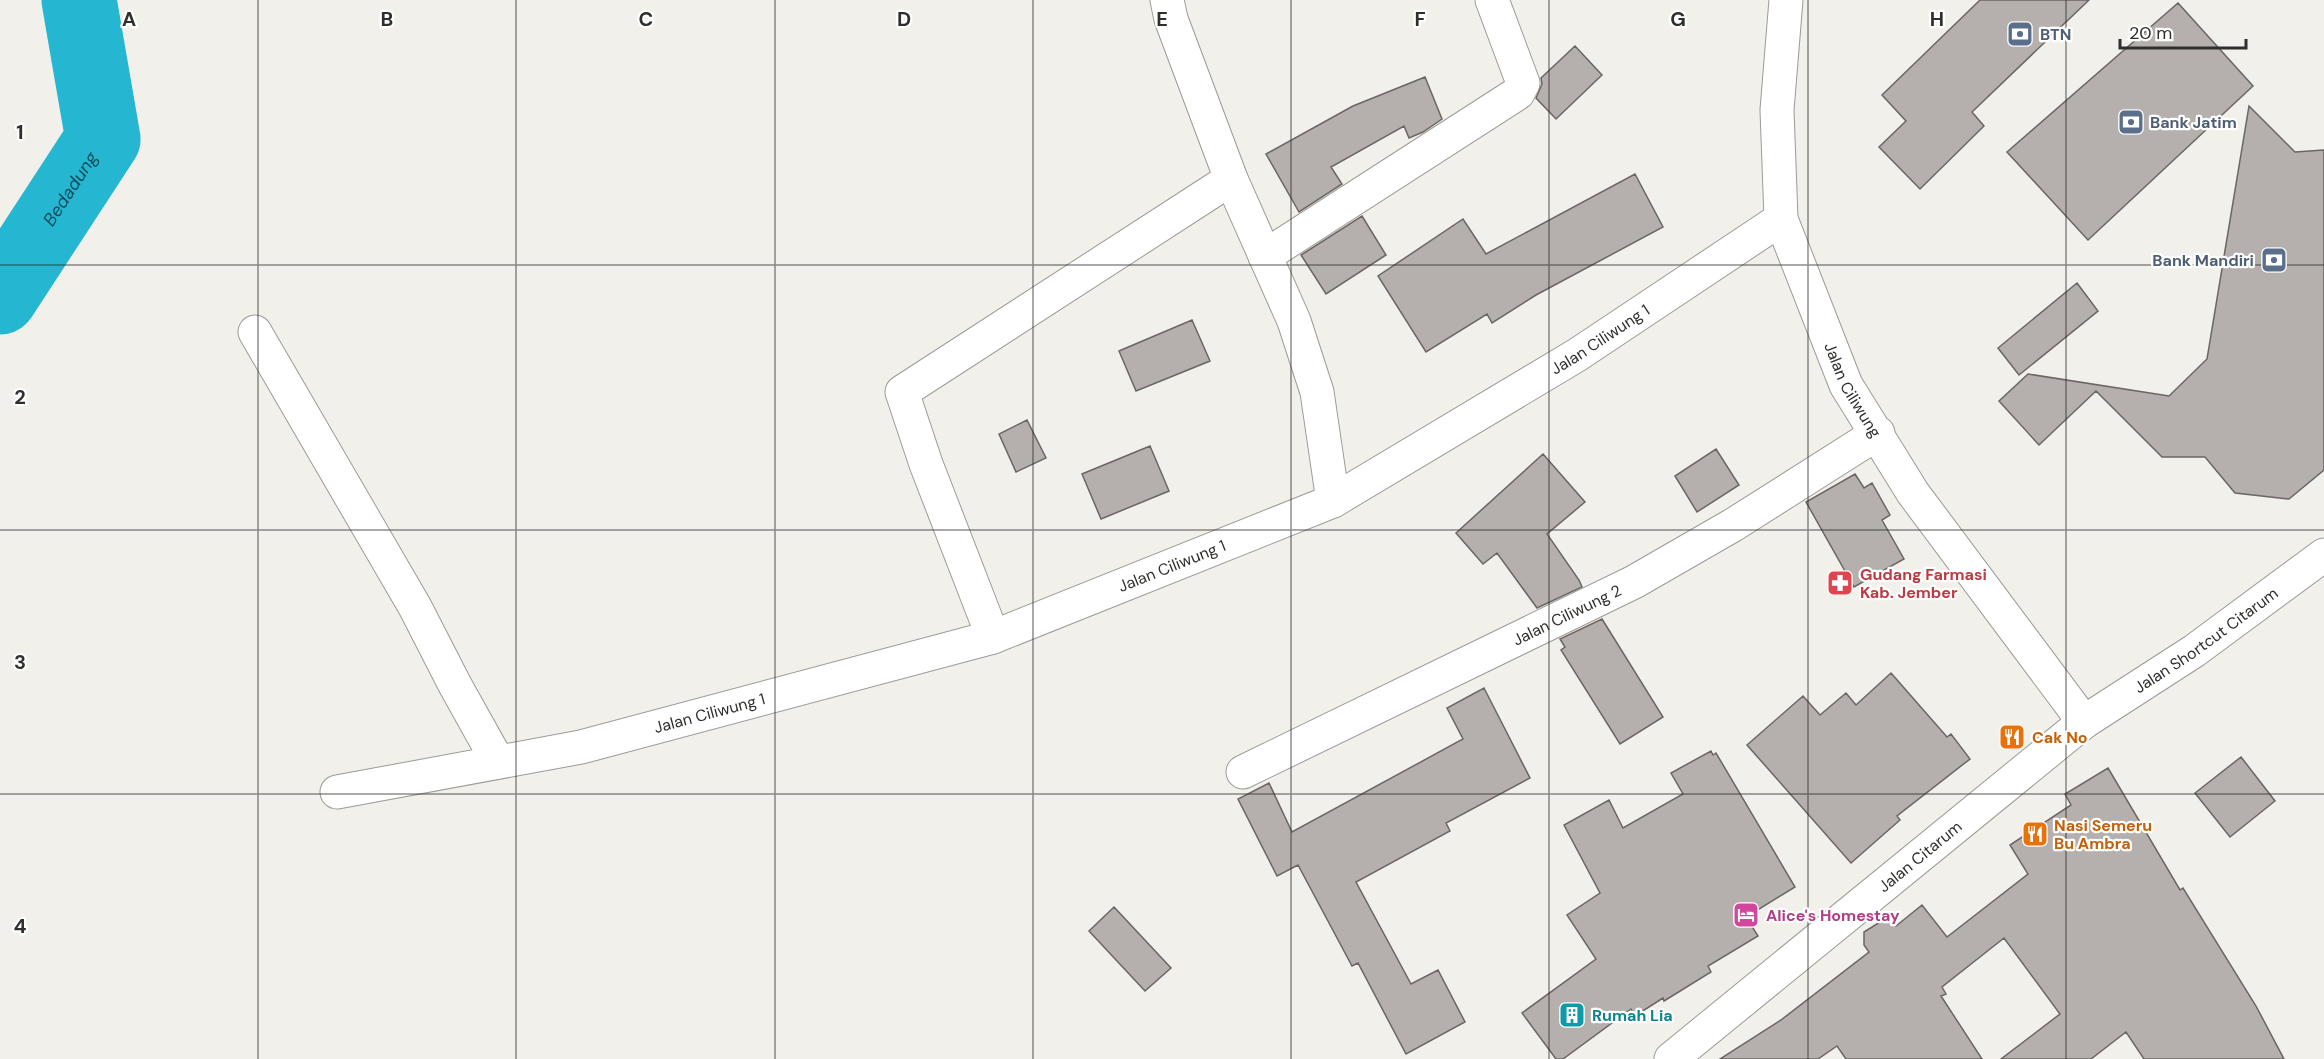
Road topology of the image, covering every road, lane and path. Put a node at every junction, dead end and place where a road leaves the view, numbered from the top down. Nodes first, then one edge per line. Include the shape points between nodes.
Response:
1 (1167, 0) edge
2 (1492, 0) edge
3 (1786, 0) edge
4 (1230, 179) junction
5 (1780, 219) junction
6 (1265, 256) junction
7 (255, 332) dead end
8 (1878, 433) junction
9 (1333, 501) junction
10 (2324, 555) edge
11 (993, 637) junction
12 (2084, 722) junction
13 (498, 762) junction
14 (1243, 772) dead end
15 (337, 792) dead end
16 (1671, 1059) edge

1 - 4 street
2 - 6 street via 1523,82 1518,93
3 - 5 street, Jalan Ciliwung via 1777,110
4 - 6 street
4 - 11 street via 902,392
5 - 8 street, Jalan Ciliwung via 1846,385
5 - 9 street, Jalan Ciliwung 1 via 1577,355
6 - 9 street via 1294,321 1317,392
7 - 13 street via 415,607
8 - 12 street, Jalan Ciliwung via 1913,493
8 - 14 street, Jalan Ciliwung 2 via 1634,582
9 - 11 street, Jalan Ciliwung 1
10 - 12 street, Jalan Shortcut Citarum via 2194,651
11 - 13 street, Jalan Ciliwung 1 via 581,747
12 - 16 street, Jalan Citarum
13 - 15 street, Jalan Ciliwung 1

